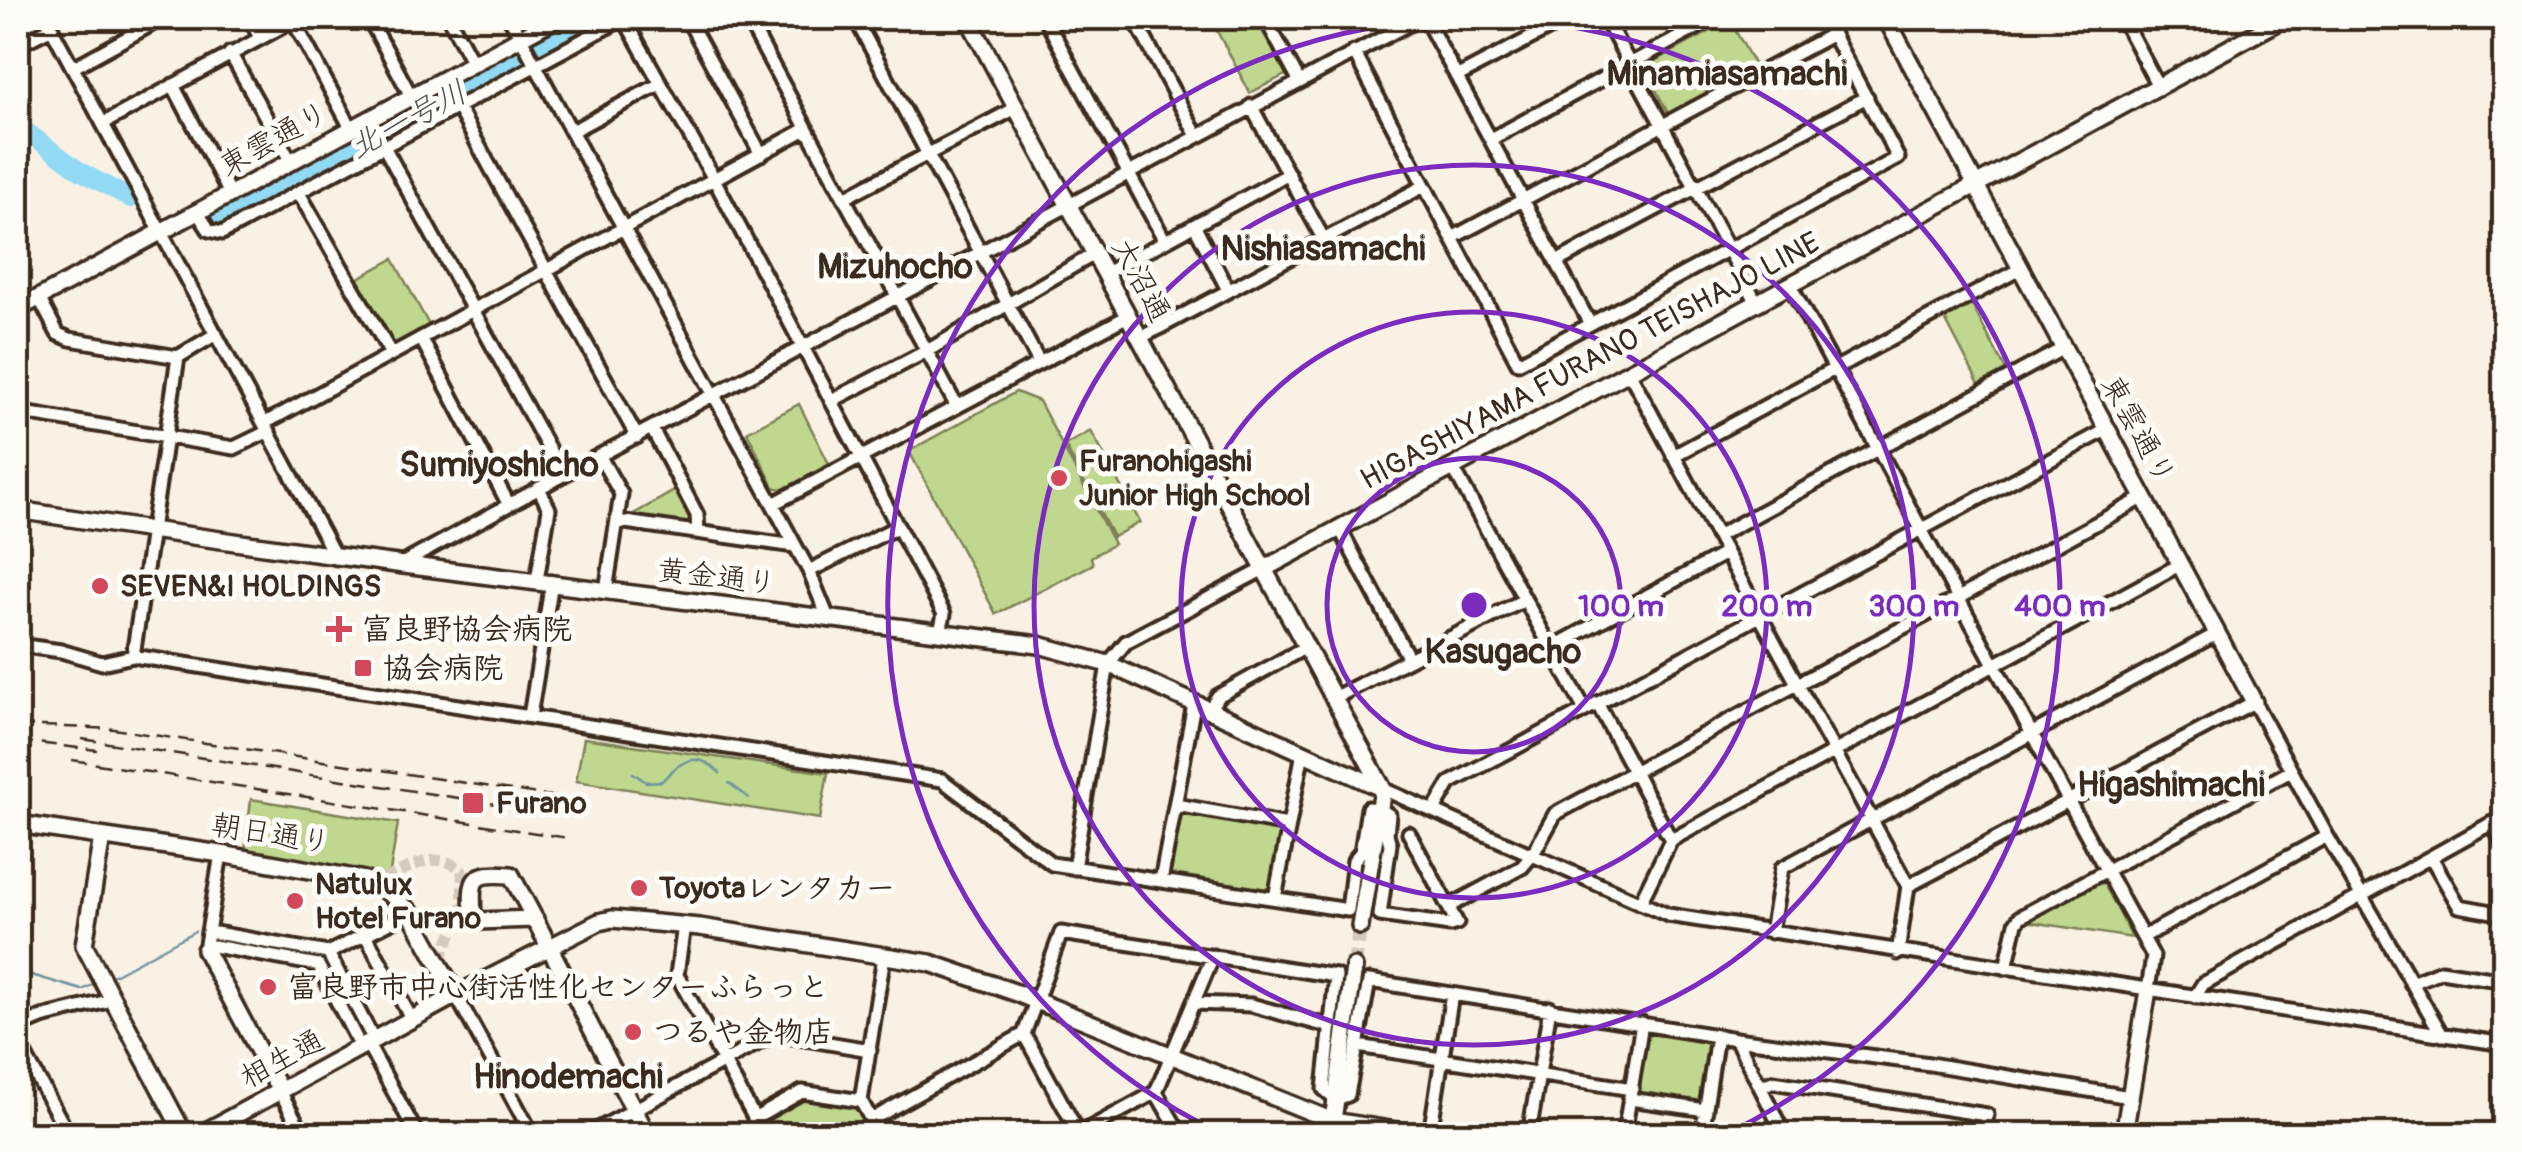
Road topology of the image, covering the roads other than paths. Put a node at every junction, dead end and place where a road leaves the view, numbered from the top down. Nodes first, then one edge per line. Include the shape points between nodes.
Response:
1 (164, 18) edge
2 (250, 18) edge
3 (369, 18) edge
4 (450, 18) edge
5 (510, 18) edge
6 (557, 18) edge
7 (624, 18) edge
8 (686, 18) edge
9 (747, 18) edge
10 (855, 18) edge
11 (968, 18) edge
12 (1045, 18) edge
13 (1134, 18) edge
14 (1265, 18) edge
15 (1423, 18) edge
16 (1569, 18) edge
17 (1605, 18) edge
18 (1715, 18) edge
19 (1824, 18) edge
20 (1886, 18) edge
21 (2122, 18) edge
22 (2284, 18) edge
23 (296, 19) edge
24 (49, 23) edge
25 (1833, 34) junction
26 (260, 38) junction
27 (18, 46) edge
28 (230, 52) junction
29 (1354, 52) junction
30 (529, 53) junction
31 (473, 62) junction
32 (1630, 64) junction
33 (74, 67) junction
34 (1458, 76) junction
35 (1299, 82) junction
36 (173, 84) junction
37 (660, 84) junction
38 (2158, 86) junction
39 (412, 96) junction
40 (1866, 97) junction
41 (458, 106) junction
42 (1251, 106) junction
43 (1016, 108) junction
44 (104, 123) junction
45 (1662, 126) junction
46 (351, 128) junction
47 (806, 129) junction
48 (572, 130) junction
49 (378, 134) junction
50 (1198, 136) junction
51 (1491, 139) junction
52 (761, 154) junction
53 (928, 154) junction
54 (290, 160) junction
55 (1130, 173) junction
56 (1289, 174) junction
57 (714, 179) junction
58 (1975, 184) junction
59 (1424, 186) junction
60 (1696, 188) junction
61 (299, 193) junction
62 (230, 194) junction
63 (844, 198) junction
64 (1525, 202) junction
65 (1070, 204) junction
66 (198, 213) junction
67 (625, 226) junction
68 (1195, 226) junction
69 (162, 231) junction
70 (1452, 238) junction
71 (1324, 240) junction
72 (1166, 242) junction
73 (981, 252) junction
74 (1729, 252) junction
75 (1096, 254) junction
76 (1556, 262) junction
77 (547, 269) junction
78 (2020, 269) junction
79 (1106, 272) junction
80 (1790, 285) junction
81 (1228, 290) junction
82 (896, 297) junction
83 (39, 298) junction
84 (1758, 303) junction
85 (1008, 304) junction
86 (18, 310) edge
87 (473, 310) junction
88 (1128, 316) junction
89 (1590, 324) junction
90 (216, 334) junction
91 (421, 338) junction
92 (1140, 338) junction
93 (803, 347) junction
94 (2062, 350) junction
95 (926, 351) junction
96 (391, 354) junction
97 (178, 357) junction
98 (1038, 362) junction
99 (1835, 368) junction
100 (1629, 372) junction
101 (713, 397) junction
102 (831, 401) junction
103 (958, 407) junction
104 (18, 412) edge
105 (267, 427) junction
106 (652, 429) junction
107 (2106, 430) junction
108 (165, 436) junction
109 (637, 437) junction
110 (1878, 449) junction
111 (1673, 456) junction
112 (600, 457) junction
113 (860, 457) junction
114 (1452, 466) junction
115 (563, 474) junction
116 (539, 488) junction
117 (2143, 498) junction
118 (773, 504) junction
119 (509, 505) junction
120 (18, 510) edge
121 (618, 521) junction
122 (1339, 527) junction
123 (897, 528) junction
124 (1920, 528) junction
125 (150, 531) junction
126 (698, 532) junction
127 (1716, 536) junction
128 (795, 546) junction
129 (1726, 553) junction
130 (336, 558) junction
131 (2181, 564) junction
132 (400, 565) junction
133 (1264, 568) junction
134 (809, 571) junction
135 (544, 581) junction
136 (606, 590) junction
137 (1958, 598) junction
138 (1524, 600) junction
139 (1760, 616) junction
140 (830, 620) junction
141 (940, 632) junction
142 (2218, 633) junction
143 (18, 645) edge
144 (1306, 646) junction
145 (1551, 648) junction
146 (133, 656) junction
147 (1409, 659) junction
148 (1108, 664) junction
149 (1996, 665) junction
150 (1796, 684) junction
151 (1334, 698) junction
152 (2254, 702) junction
153 (1591, 706) junction
154 (1202, 707) junction
155 (530, 716) junction
156 (2031, 734) junction
157 (1303, 752) junction
158 (1832, 752) junction
159 (1633, 771) junction
160 (2291, 771) junction
161 (1384, 789) junction
162 (2070, 802) junction
163 (1176, 805) junction
164 (1380, 808) junction
165 (1434, 810) junction
166 (2504, 816) edge
167 (1870, 820) junction
168 (18, 824) edge
169 (2492, 824) junction
170 (1288, 825) junction
171 (1410, 833) dead end
172 (2327, 836) junction
173 (102, 837) junction
174 (1671, 840) junction
175 (2504, 844) edge
176 (221, 854) junction
177 (1533, 854) junction
178 (2431, 857) junction
179 (1074, 868) junction
180 (2106, 872) junction
181 (1162, 881) junction
182 (1908, 886) junction
183 (2360, 895) junction
184 (1275, 898) junction
185 (1640, 904) junction
186 (1450, 906) junction
187 (410, 912) junction
188 (2504, 914) edge
189 (535, 919) junction
190 (684, 925) junction
191 (1360, 926) tunnel mouth
192 (1771, 932) junction
193 (365, 934) junction
194 (2143, 937) junction
195 (212, 943) junction
196 (548, 948) junction
197 (1898, 952) junction
198 (328, 953) junction
199 (884, 956) junction
200 (1213, 956) junction
201 (1354, 967) tunnel mouth
202 (2006, 968) junction
203 (2504, 981) edge
204 (2412, 983) junction
205 (2148, 990) junction
206 (1452, 994) junction
207 (456, 996) junction
208 (2195, 996) junction
209 (112, 1000) junction
210 (1035, 1000) junction
211 (1194, 1003) junction
212 (1550, 1008) junction
213 (412, 1020) junction
214 (1642, 1023) junction
215 (18, 1027) edge
216 (1331, 1027) junction
217 (1024, 1034) junction
218 (2442, 1034) junction
219 (1716, 1036) junction
220 (364, 1038) junction
221 (1736, 1040) junction
222 (18, 1042) edge
223 (2504, 1044) edge
224 (1358, 1046) junction
225 (870, 1050) junction
226 (1172, 1058) junction
227 (1443, 1060) junction
228 (723, 1061) junction
229 (1538, 1074) junction
230 (1762, 1086) junction
231 (280, 1092) junction
232 (1156, 1092) junction
233 (1630, 1094) junction
234 (2130, 1097) junction
235 (1336, 1099) junction
236 (860, 1101) junction
237 (634, 1109) junction
238 (1706, 1110) junction
239 (754, 1119) junction
240 (871, 1120) junction
241 (1331, 1128) edge
242 (2125, 1132) edge
243 (68, 1134) edge
244 (184, 1134) edge
245 (201, 1134) edge
246 (303, 1134) edge
247 (417, 1134) edge
248 (532, 1134) edge
249 (589, 1134) edge
250 (647, 1134) edge
251 (762, 1134) edge
252 (879, 1134) edge
253 (1180, 1134) edge
254 (1416, 1134) edge
255 (1430, 1134) edge
256 (1529, 1134) edge
257 (1624, 1134) edge
258 (1702, 1134) edge
259 (1784, 1134) edge
260 (1984, 1134) edge
261 (2160, 1134) edge
262 (2298, 1134) edge
263 (2322, 1134) edge

1 - 33 street
2 - 26 street
3 - 39 street
4 - 31 street
5 - 30 street
6 - 30 street, 東雲通り
7 - 30 street
7 - 37 street
8 - 52 street
9 - 47 street
10 - 53 street
11 - 43 street, 大沼通
12 - 55 street
13 - 50 street
14 - 35 street
15 - 29 street
15 - 34 street
16 - 34 street
17 - 32 street
18 - 32 street
19 - 25 street
20 - 58 street, 東雲通り
21 - 38 street
22 - 38 street, HIGASHIYAMA FURANO TEISHAJO LINE
23 - 26 street
23 - 46 street
24 - 27 street
24 - 33 street
25 - 40 street
25 - 45 street
26 - 28 street
28 - 36 street
28 - 54 street
29 - 35 street
29 - 59 street
30 - 31 street, 東雲通り
30 - 41 street
30 - 48 street
31 - 39 street, 東雲通り
32 - 45 street
32 - 51 street
33 - 44 street
34 - 51 street
35 - 42 street
36 - 44 street
36 - 62 street
37 - 48 street
37 - 57 street
38 - 58 street, HIGASHIYAMA FURANO TEISHAJO LINE
39 - 49 street, 東雲通り
40 - 60 street
40 - 74 street via 1898,158
41 - 49 street
41 - 77 street
42 - 50 street
42 - 56 street
43 - 53 street
43 - 65 street, 大沼通
44 - 69 street
45 - 60 street
45 - 64 street
46 - 49 street, 東雲通り
46 - 54 street, 東雲通り
47 - 52 street
47 - 63 street
48 - 67 street
49 - 61 street
49 - 87 street
50 - 55 street
51 - 64 street
52 - 57 street
53 - 63 street
53 - 73 street
54 - 62 street, 東雲通り
55 - 65 street
55 - 72 street
56 - 68 street
56 - 71 street
57 - 67 street
57 - 93 street
58 - 78 street, 東雲通り
58 - 80 street, HIGASHIYAMA FURANO TEISHAJO LINE
59 - 70 street
59 - 71 street
60 - 74 street
60 - 76 street
61 - 66 street via 222,233 208,230
61 - 96 street
62 - 66 street, 東雲通り
63 - 82 street
64 - 70 street
64 - 76 street
65 - 73 street
65 - 75 street, 大沼通
66 - 69 street, 東雲通り
67 - 77 street
67 - 101 street
68 - 72 street
68 - 81 street
69 - 83 street, 東雲通り
69 - 90 street
70 - 89 street via 1518,364
71 - 81 street
72 - 79 street
73 - 82 street
73 - 85 street
74 - 84 street
74 - 89 street
75 - 79 street, 大沼通
75 - 85 street
76 - 89 street
77 - 87 street
77 - 109 street
78 - 94 street, 東雲通り
78 - 99 street
79 - 88 street, 大沼通
80 - 84 street, HIGASHIYAMA FURANO TEISHAJO LINE
80 - 99 street
81 - 92 street
82 - 93 street
82 - 95 street
83 - 86 street, 東雲通り
83 - 97 street via 58,334
84 - 100 street, HIGASHIYAMA FURANO TEISHAJO LINE
85 - 95 street
85 - 98 street
87 - 91 street
87 - 115 street
88 - 92 street, 大沼通
88 - 98 street
90 - 97 street
90 - 105 street
91 - 96 street
91 - 119 street
92 - 133 street, 大沼通
93 - 101 street
93 - 102 street
94 - 107 street, 東雲通り
94 - 110 street
95 - 102 street
95 - 103 street
96 - 105 street
97 - 108 street
98 - 103 street
99 - 110 street
99 - 111 street
100 - 111 street
100 - 114 street, HIGASHIYAMA FURANO TEISHAJO LINE
101 - 106 street
101 - 118 street
102 - 113 street
103 - 113 street
104 - 108 street
105 - 108 street via 234,448
105 - 130 street
106 - 109 street
106 - 126 street via 697,515
107 - 117 street, 東雲通り
107 - 124 street
108 - 125 street
109 - 112 street
110 - 124 street
110 - 127 street
111 - 127 street
112 - 115 street
112 - 121 street via 621,494
113 - 118 street
113 - 123 street
114 - 122 street, HIGASHIYAMA FURANO TEISHAJO LINE
114 - 138 street
115 - 116 street
116 - 119 street
116 - 135 street via 549,508
117 - 131 street, 東雲通り
117 - 137 street
118 - 128 street
119 - 132 street
120 - 125 street, 黄金通り
121 - 126 street
121 - 136 street
122 - 133 street, HIGASHIYAMA FURANO TEISHAJO LINE
122 - 147 street
123 - 134 street
123 - 141 street via 944,614
124 - 137 street
124 - 139 street
125 - 130 street, 黄金通り
125 - 146 street
126 - 128 street
127 - 129 street
128 - 134 street
129 - 139 street
129 - 145 street
130 - 132 street, 黄金通り
131 - 142 street, 東雲通り
131 - 149 street
132 - 135 street, 黄金通り
133 - 144 street
133 - 148 street via 1126,642
134 - 140 street
135 - 136 street, 黄金通り
135 - 155 street
136 - 140 street, 黄金通り
137 - 149 street
137 - 150 street
138 - 145 street
138 - 147 street
139 - 150 street
139 - 153 street
140 - 141 street, 黄金通り
141 - 148 street, 黄金通り via 1039,645
142 - 152 street, 東雲通り
142 - 156 street
143 - 146 street via 102,662
144 - 151 street
144 - 154 street
145 - 153 street
146 - 155 street
147 - 151 street
148 - 154 street, 黄金通り
148 - 179 street
149 - 156 street
149 - 158 street
150 - 158 street
150 - 159 street
151 - 161 street
152 - 160 street
152 - 162 street
153 - 159 street
153 - 165 street via 1450,783
154 - 157 street, 黄金通り
154 - 163 street
155 - 179 street via 942,780 1052,864
156 - 162 street
156 - 167 street
157 - 161 street, 黄金通り
157 - 170 street
158 - 167 street
158 - 174 street
159 - 174 street
159 - 177 street via 1554,814
160 - 172 street
160 - 180 street
161 - 164 street
161 - 165 street
162 - 180 street
162 - 182 street
163 - 170 street
163 - 181 street
164 - 184 street via 1368,808 1348,910
164 - 186 street via 1389,815 1390,844 1380,915 1450,925 1458,922
164 - 191 street
165 - 177 street
166 - 169 street
167 - 182 street
167 - 192 street via 1782,868
168 - 173 street, 朝日通り
169 - 175 street
169 - 178 street
170 - 184 street
171 - 186 street
172 - 183 street
172 - 194 street
173 - 176 street, 朝日通り
173 - 209 street via 84,944
174 - 185 street
176 - 187 street, 朝日通り via 365,880
176 - 195 street
177 - 185 street
177 - 186 street
178 - 183 street
178 - 188 street via 2459,906
179 - 181 street
180 - 194 street
180 - 202 street via 2020,917
181 - 184 street
182 - 197 street
183 - 204 street
183 - 208 street via 2203,984
185 - 192 street
187 - 193 street
187 - 207 street, 朝日通り
189 - 189 street via 477,921 471,886 476,877 511,876
189 - 196 street
190 - 196 street via 612,918
190 - 199 street
190 - 228 street via 676,975
192 - 197 street
193 - 198 street
193 - 213 street
194 - 205 street via 2152,956
195 - 198 street
195 - 220 street via 318,965
195 - 231 street
196 - 207 street, 相生通
196 - 237 street
197 - 202 street
198 - 220 street
199 - 210 street via 968,974
199 - 225 street
200 - 210 street via 1060,933
200 - 211 street
200 - 216 street via 1336,976
201 - 235 street
202 - 205 street
203 - 204 street via 2441,971
204 - 218 street
205 - 208 street
205 - 234 street
206 - 212 street
206 - 224 street via 1369,981
206 - 227 street
207 - 213 street, 相生通
207 - 248 street
208 - 218 street
209 - 215 street
209 - 244 street
210 - 217 street
210 - 226 street
211 - 216 street via 1251,1005
211 - 226 street
212 - 214 street
212 - 229 street
213 - 220 street, 相生通
214 - 219 street
214 - 233 street
216 - 235 street via 1324,1089
217 - 232 street via 1079,1134
217 - 240 street
218 - 223 street
219 - 221 street
219 - 238 street
220 - 231 street, 相生通
220 - 247 street
221 - 230 street
221 - 234 street
222 - 243 street
224 - 227 street
224 - 235 street via 1348,1095
225 - 228 street via 775,1034
225 - 236 street
226 - 232 street
226 - 241 street
227 - 229 street
227 - 255 street
228 - 237 street
228 - 239 street
229 - 233 street
229 - 256 street
230 - 259 street
230 - 260 street via 1774,1082 1986,1115
231 - 245 street, 相生通
231 - 246 street
232 - 253 street
233 - 238 street
233 - 257 street
234 - 242 street
235 - 241 street
236 - 239 street via 802,1092
236 - 240 street
237 - 249 street
237 - 250 street
238 - 258 street
239 - 251 street
240 - 252 street
241 - 254 street
242 - 261 street
262 - 263 street

